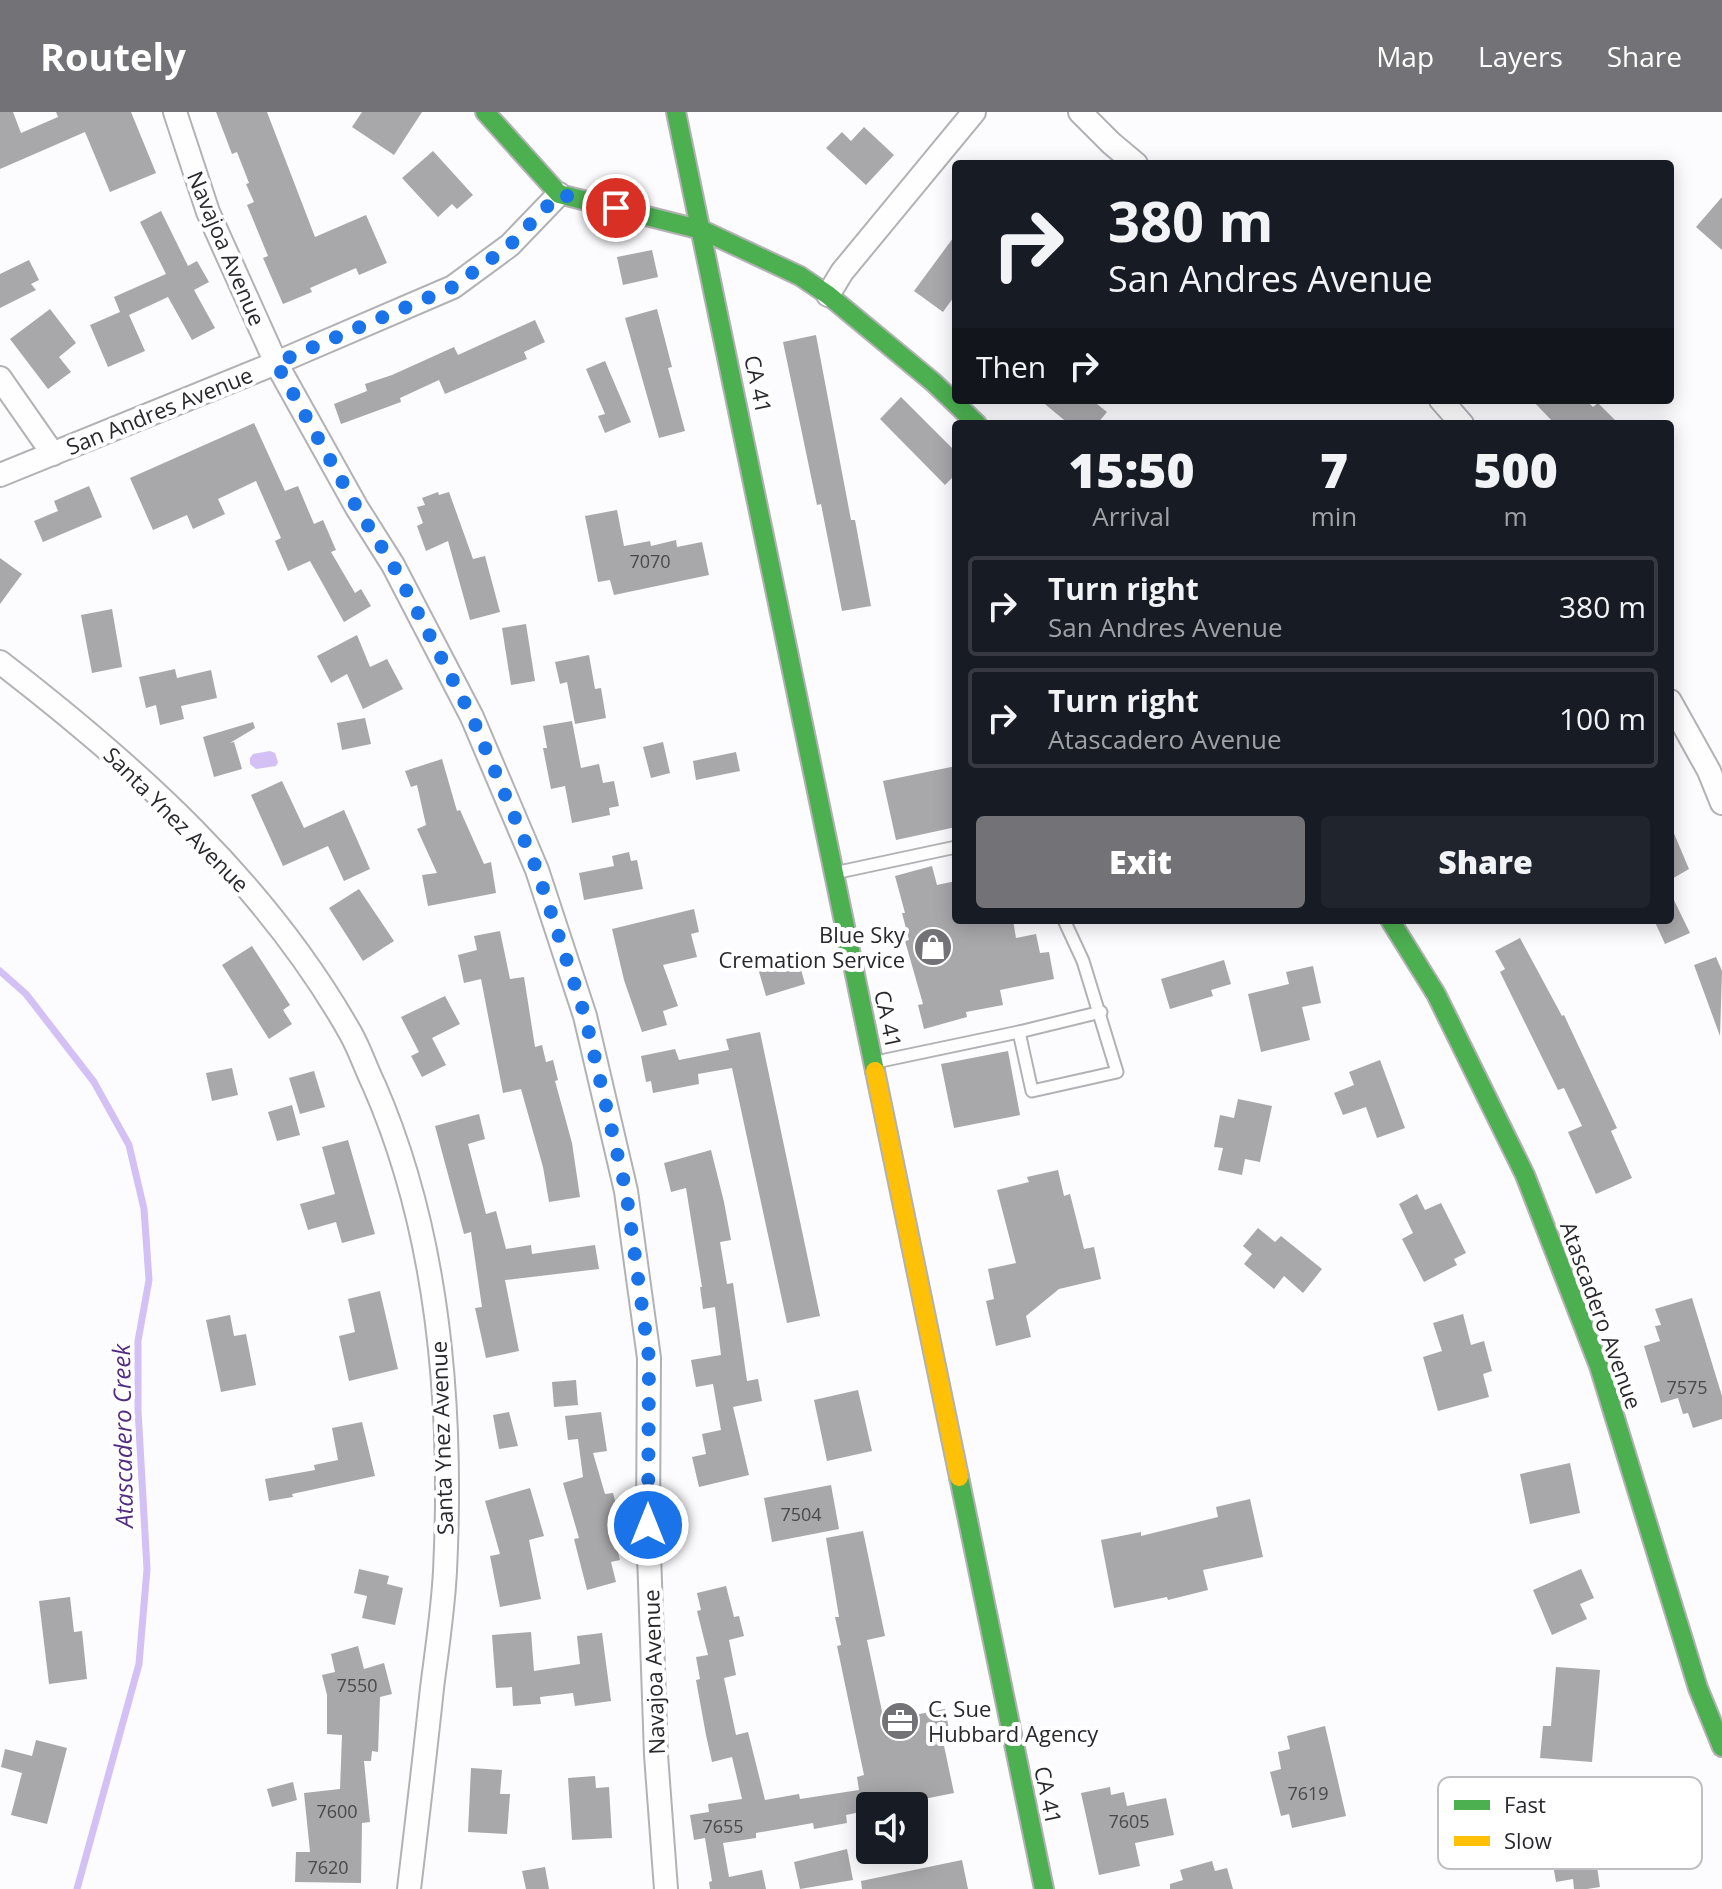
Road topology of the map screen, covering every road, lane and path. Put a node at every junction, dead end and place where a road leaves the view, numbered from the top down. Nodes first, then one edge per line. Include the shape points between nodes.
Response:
1 (175, 112) edge
2 (676, 112) edge
3 (974, 112) edge
4 (1080, 112) edge
5 (494, 116) edge
6 (1131, 160) edge
7 (559, 194) junction
8 (702, 230) junction
9 (828, 295) junction
10 (276, 363) junction
11 (0, 378) edge
12 (952, 400) edge
13 (956, 404) edge
14 (1444, 404) edge
15 (973, 420) edge
16 (1458, 420) edge
17 (53, 454) junction
18 (0, 475) edge
19 (0, 662) edge
20 (1674, 708) edge
21 (1722, 803) edge
22 (952, 848) edge
23 (835, 873) junction
24 (1066, 924) edge
25 (1392, 924) edge
26 (1101, 1012) junction
27 (1019, 1032) junction
28 (874, 1063) junction
29 (1722, 1747) edge
30 (409, 1889) edge
31 (666, 1889) edge
32 (1044, 1889) edge

1 - 10 street, Navajoa Avenue via 208,212
2 - 8 main road, CA 41 / CA 41
3 - 9 street
4 - 6 street
5 - 7 main road
7 - 8 main road
7 - 10 street, San Andres Avenue via 510,245 453,287
8 - 9 main road via 800,276
8 - 23 main road, CA 41 / CA 41
9 - 12 main road
10 - 17 street, San Andres Avenue
10 - 31 street, Navajoa Avenue via 393,565 472,717 537,870 585,1016 626,1191 649,1358 648,1525
11 - 17 street
13 - 15 main road
14 - 16 street
17 - 18 street, San Andres Avenue
19 - 30 street, Santa Ynez Avenue via 113,753 203,838 278,925 352,1037 401,1155 426,1257 442,1360 447,1467 443,1594
20 - 21 street
22 - 23 lane
23 - 28 main road, CA 41 / CA 41
24 - 26 lane
25 - 29 main road, Atascadero Avenue via 1436,994 1525,1175 1599,1366 1698,1688
26 - 27 lane
26 - 27 lane via 1117,1072 1032,1091
27 - 28 lane
28 - 32 main road, CA 41 / CA 41

